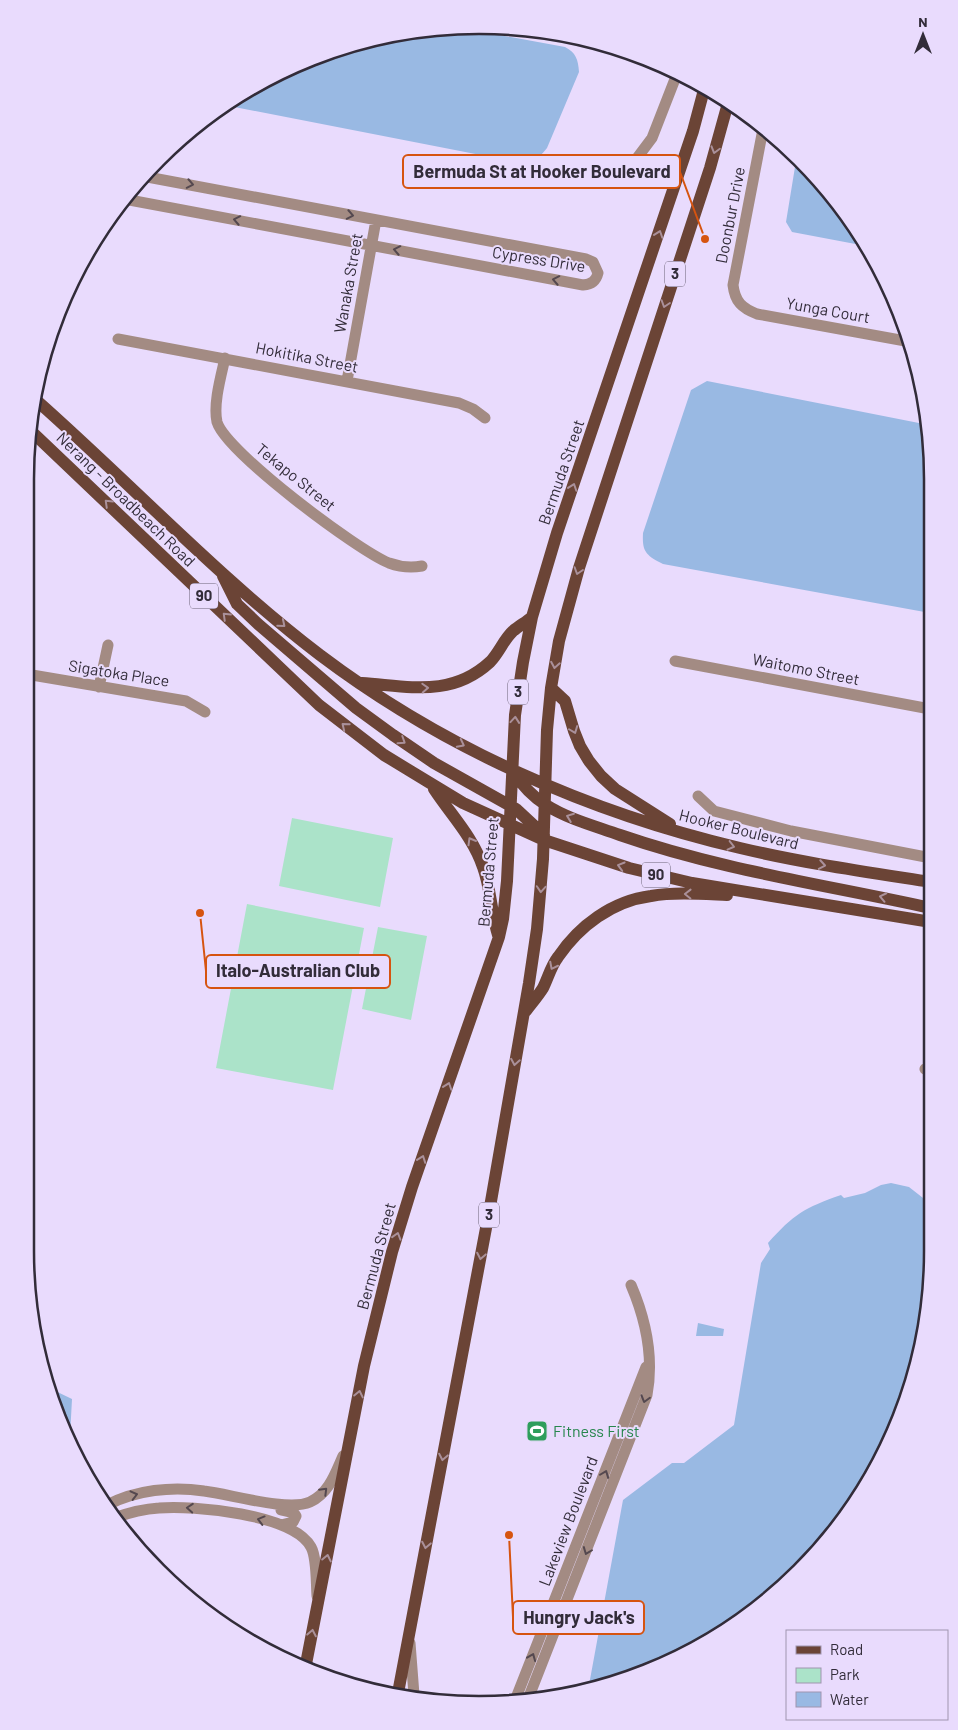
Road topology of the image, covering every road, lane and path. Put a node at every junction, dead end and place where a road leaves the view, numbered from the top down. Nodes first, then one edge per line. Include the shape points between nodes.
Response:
1 (675, 79) edge
2 (703, 94) edge
3 (726, 109) edge
4 (762, 135) edge
5 (637, 158) dead end
6 (151, 178) edge
7 (132, 200) edge
8 (376, 220) junction
9 (371, 246) junction
10 (741, 306) joint
11 (118, 339) dead end
12 (902, 340) edge
13 (225, 358) junction
14 (347, 381) junction
15 (40, 404) edge
16 (485, 418) dead end
17 (36, 436) edge
18 (422, 566) dead end
19 (219, 568) junction
20 (532, 618) junction
21 (108, 645) dead end
22 (675, 661) dead end
23 (34, 675) edge
24 (359, 683) junction
25 (99, 687) junction
26 (551, 688) junction
27 (924, 708) edge
28 (205, 712) dead end
29 (512, 769) junction
30 (545, 783) junction
31 (431, 785) junction
32 (698, 796) dead end
33 (544, 804) junction
34 (510, 806) junction
35 (509, 826) junction
36 (688, 834) junction
37 (544, 838) junction
38 (924, 857) edge
39 (924, 881) edge
40 (772, 896) junction
41 (924, 907) edge
42 (924, 921) edge
43 (499, 937) junction
44 (523, 1014) junction
45 (631, 1285) dead end
46 (648, 1351) junction
47 (621, 1432) junction
48 (632, 1436) junction
49 (348, 1445) junction
50 (154, 1491) junction
51 (229, 1495) junction
52 (602, 1496) junction
53 (112, 1502) edge
54 (156, 1508) junction
55 (122, 1516) edge
56 (281, 1525) junction
57 (317, 1606) junction
58 (409, 1634) junction
59 (307, 1661) edge
60 (399, 1689) edge
61 (414, 1691) edge
62 (522, 1694) edge

1 - 5 street via 652,138
20 -> 2 main road, Bermuda Street / 3 via 557,533 690,141
3 -> 26 main road, 3 via 570,599
4 - 10 street, Doonbur Drive via 733,285 736,300
6 -> 8 street, Cypress Drive
9 -> 7 street, Cypress Drive
8 - 9 street, Wanaka Street
8 -> 9 street, Cypress Drive via 586,259 593,262 598,273 590,284 583,285
9 - 14 street, Wanaka Street
10 - 12 street, Yunga Court via 757,314
11 - 13 street, Hokitika Street
13 - 14 street, Hokitika Street
13 - 18 street, Tekapo Street via 216,412 217,422 232,445 304,507 361,548 389,563 404,567
14 - 16 street, Hokitika Street via 459,404
15 - 19 main road, Nerang - Broadbeach Road / 90
31 -> 17 main road, Nerang - Broadbeach Road / 90 via 384,755 319,705
19 -> 24 main road, Nerang - Broadbeach Road / 90 via 283,625
19 -> 34 main road via 238,604 348,702 434,763
24 -> 20 main road via 431,688 459,681 490,661 512,632
29 -> 20 main road, Bermuda Street / 3 via 518,692
21 - 25 street
22 - 27 street, Waitomo Street
23 - 25 street, Sigatoka Place
24 -> 29 main road, 90 via 453,740
25 - 28 street, Sigatoka Place via 186,701
26 - 30 main road, 3
26 -> 36 main road via 565,701 580,746 601,776 615,789
29 - 30 main road, 90
29 - 33 main road via 526,790
29 - 34 main road, Bermuda Street / 3
30 - 33 main road, 3
30 - 36 main road, Hooker Boulevard / 90 via 617,812
31 - 35 main road, Nerang - Broadbeach Road / 90
43 -> 31 main road via 489,885 478,853
32 - 38 street, Hooker Boulevard via 714,811 792,831
33 - 37 main road, 3
41 -> 33 main road via 708,862 609,831
34 - 35 main road, Bermuda Street / 3
34 - 37 main road
35 - 37 main road, 90
35 - 43 main road, Bermuda Street / 3 via 505,902
36 -> 39 main road, Hooker Boulevard / 90 via 796,860
40 -> 37 main road, 90 via 647,872 608,862
37 -> 44 main road, 3 via 537,929
40 - 42 main road, 90
40 -> 44 main road via 667,894 646,896 619,906 597,917 575,935 556,959 543,988
49 -> 43 main road, Bermuda Street / 3 via 404,1210
44 -> 58 main road, 3
45 - 46 street, Lakeview Boulevard via 644,1319
46 - 47 street, Lakeview Boulevard via 645,1370
46 -> 48 street, Lakeview Boulevard via 647,1395
47 - 48 street
52 -> 47 street, Lakeview Boulevard
48 - 52 street, Lakeview Boulevard
51 -> 49 street via 287,1505 308,1503 329,1486
57 -> 49 main road, Bermuda Street / 3
50 - 51 street via 195,1490
53 -> 50 street
50 - 54 street
51 - 56 street via 249,1504 295,1514 294,1521
52 - 62 street, Lakeview Boulevard
54 - 55 street
56 -> 54 street via 223,1511
56 - 57 street via 298,1533 312,1549
59 -> 57 main road, Bermuda Street / 3
58 - 60 main road, 3
58 - 61 street

